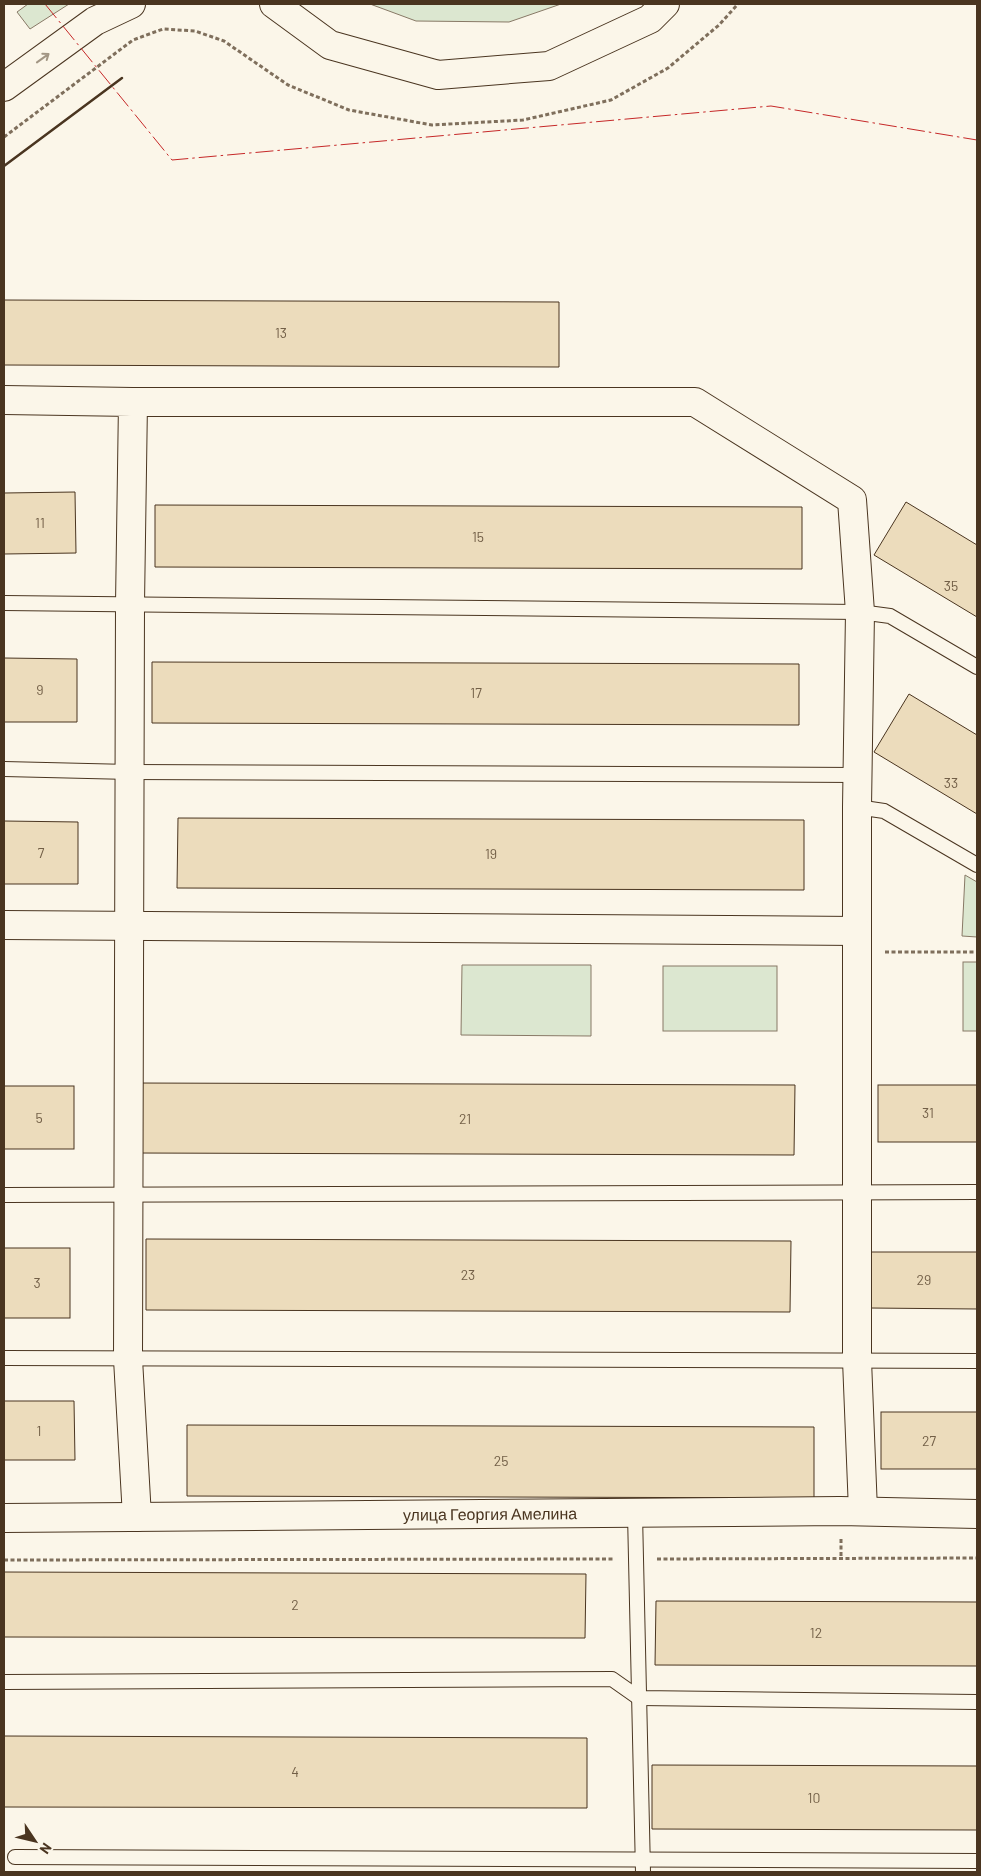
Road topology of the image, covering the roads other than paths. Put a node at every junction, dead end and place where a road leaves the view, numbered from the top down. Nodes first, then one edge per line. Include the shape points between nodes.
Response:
1 (131, 4) edge
2 (274, 4) edge
3 (665, 4) edge
4 (4, 87) edge
5 (4, 400) edge
6 (133, 402) junction
7 (4, 603) edge
8 (130, 604) junction
9 (860, 612) junction
10 (977, 667) edge
11 (4, 769) edge
12 (130, 772) junction
13 (857, 774) junction
14 (857, 807) junction
15 (977, 865) edge
16 (4, 925) edge
17 (129, 925) junction
18 (857, 942) junction
19 (858, 1190) junction
20 (977, 1192) edge
21 (4, 1195) edge
22 (130, 1196) junction
23 (4, 1358) edge
24 (128, 1360) junction
25 (857, 1360) junction
26 (977, 1361) edge
27 (863, 1511) junction
28 (635, 1514) junction
29 (977, 1514) edge
30 (4, 1518) edge
31 (137, 1518) junction
32 (4, 1682) edge
33 (639, 1698) junction
34 (977, 1702) edge
35 (15, 1857) dead end
36 (977, 1861) edge
37 (643, 1866) edge

4 -> 1 street via 95,21
2 - 3 street via 330,45 438,75 549,66 650,19
5 - 6 street
6 - 8 street
6 - 9 street via 695,402 852,500
7 - 8 lane
8 - 9 lane
8 - 12 street
9 - 10 lane via 890,616
9 - 13 street
11 - 12 lane
12 - 13 lane
12 - 17 street
13 - 14 street
14 - 15 lane via 884,811
14 - 18 street
16 - 17 street
17 - 18 street
17 - 22 street
18 - 19 street
19 - 20 lane
19 - 22 lane
19 - 25 street
21 - 22 lane
22 - 24 street
23 - 24 lane
24 - 25 lane
24 - 31 street
25 - 26 lane
25 - 27 street
27 - 28 street, улица Георгия Амелина
27 - 29 street, улица Георгия Амелина
28 - 31 street, улица Георгия Амелина
28 - 33 lane
30 - 31 street, улица Георгия Амелина
32 - 33 lane via 612,1679
33 - 34 lane
33 - 37 lane
35 - 37 lane
36 - 37 lane

